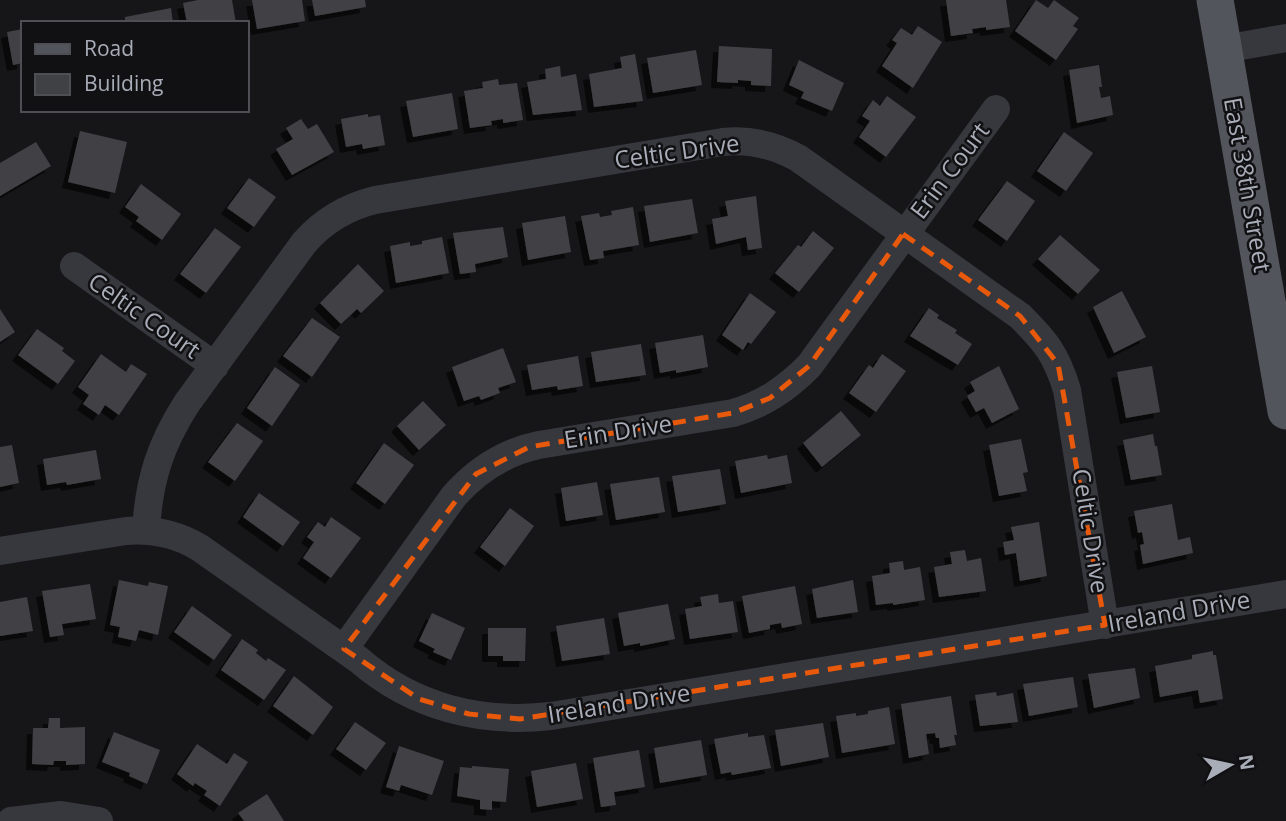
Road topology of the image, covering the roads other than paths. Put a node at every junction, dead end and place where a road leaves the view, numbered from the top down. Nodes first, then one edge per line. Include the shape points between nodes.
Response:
1 (1215, 0) edge
2 (1286, 38) edge
3 (1224, 49) junction
4 (996, 109) dead end
5 (903, 234) junction
6 (74, 266) dead end
7 (215, 366) junction
8 (1286, 408) edge
9 (146, 530) junction
10 (0, 551) edge
11 (1286, 594) edge
12 (1105, 625) junction
13 (344, 649) junction
14 (11, 821) edge
15 (99, 821) edge

1 - 3 main road, East 38th Street
2 - 3 street
3 - 8 main road, East 38th Street
4 - 5 street, Erin Court
5 - 7 street, Celtic Drive via 798,158 743,141 375,200 346,210 311,235
5 - 12 street, Celtic Drive via 1020,316 1045,341 1058,364 1067,390
5 - 13 street, Erin Drive via 809,366 770,398 733,413 529,447 475,474 454,496
6 - 7 street, Celtic Court
7 - 9 street, Celtic Drive via 162,447 151,485
9 - 10 street, Ireland Drive
9 - 13 street, Ireland Drive via 172,534 200,548
11 - 12 street, Ireland Drive
12 - 13 street, Ireland Drive via 520,719 469,714 419,699
14 - 15 street via 61,815

